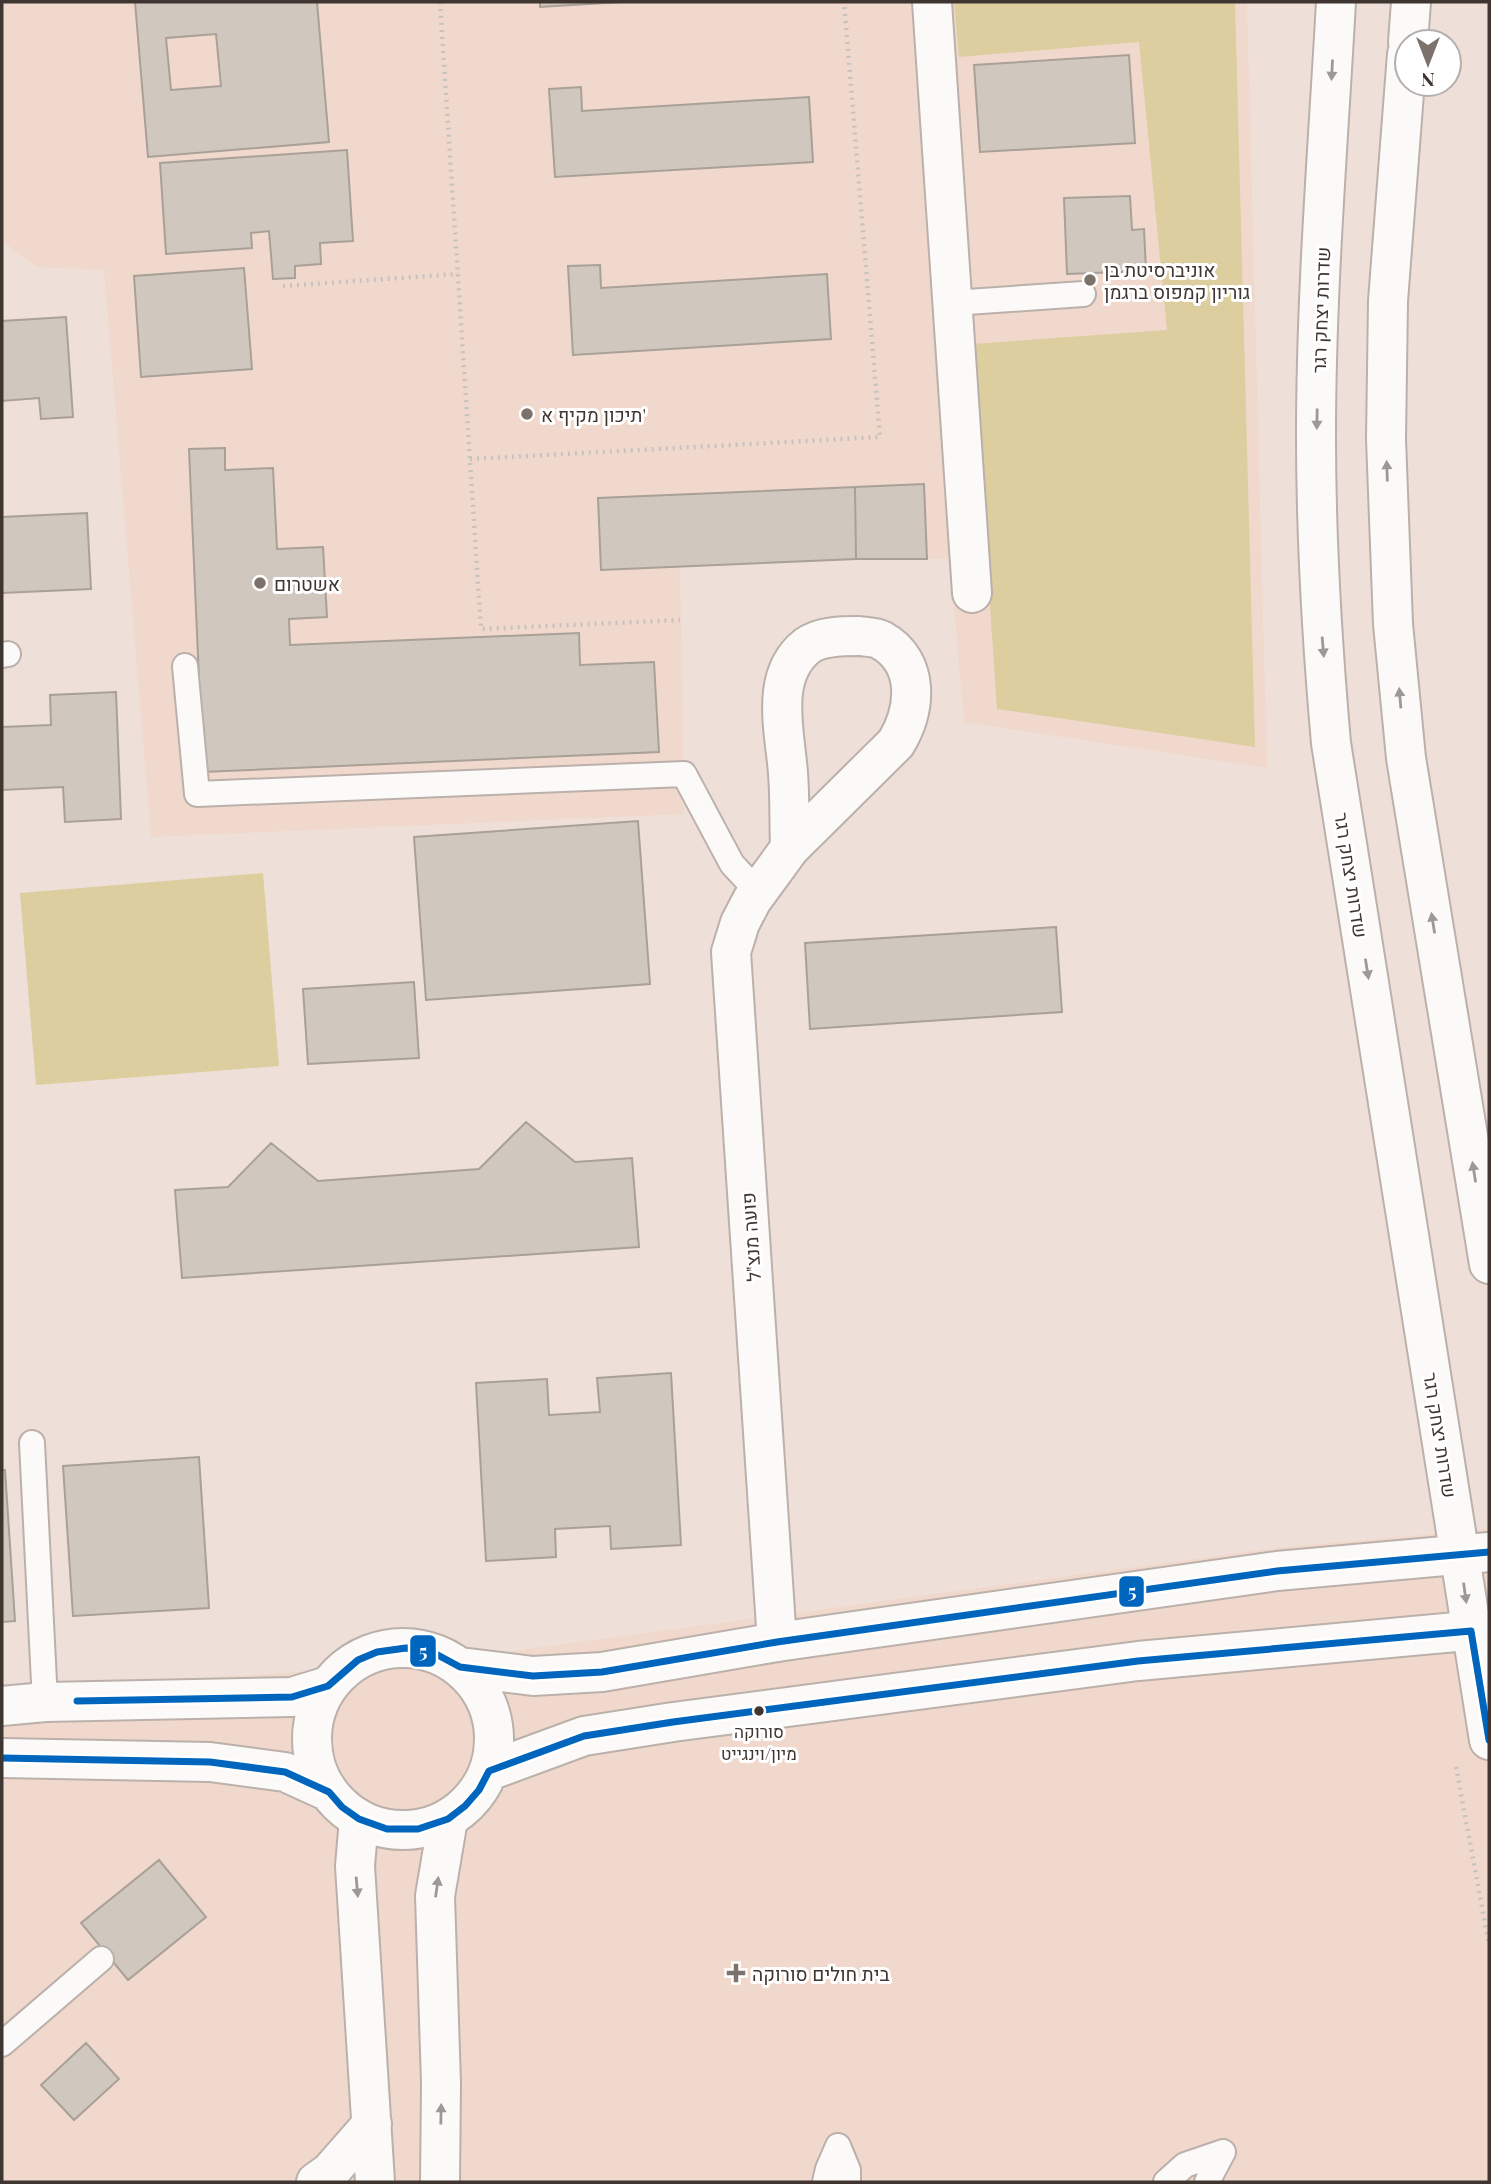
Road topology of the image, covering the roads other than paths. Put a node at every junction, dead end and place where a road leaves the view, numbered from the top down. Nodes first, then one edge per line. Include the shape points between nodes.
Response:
1 (932, 2) edge
2 (1336, 2) edge
3 (1411, 2) edge
4 (1409, 28) edge
5 (1404, 98) edge
6 (1083, 294) dead end
7 (953, 303) junction
8 (972, 593) dead end
9 (185, 666) dead end
10 (790, 848) junction
11 (759, 893) junction
12 (1489, 1264) edge
13 (32, 1443) dead end
14 (1475, 1553) edge
15 (1480, 1630) edge
16 (777, 1642) junction
17 (460, 1667) junction
18 (328, 1686) junction
19 (45, 1702) junction
20 (2, 1706) edge
21 (1489, 1740) edge
22 (2, 1758) edge
23 (489, 1772) junction
24 (329, 1792) junction
25 (359, 1819) junction
26 (448, 1819) junction
27 (101, 1959) dead end
28 (2, 2043) edge
29 (372, 2124) junction
30 (316, 2182) edge
31 (375, 2182) edge
32 (440, 2182) edge
33 (825, 2182) edge
34 (848, 2182) edge
35 (1166, 2182) edge
36 (1207, 2182) edge

1 - 7 street
2 -> 14 street, שדרות יצחק רגר via 1316,435 1321,629 1331,743
3 - 4 street
12 -> 5 street via 1406,758 1393,624 1386,439 1388,301
6 - 7 lane
7 - 8 street
9 - 11 lane via 197,794 684,774 732,864
10 - 10 street, פועה מנצ"ל via 896,743 907,725 911,678 899,655 880,640 834,637 809,645 793,662 784,683 781,718
10 - 11 street, פועה מנצ"ל
11 - 16 street, פועה מנצ"ל via 740,923 731,953
13 - 19 lane
14 -> 15 street, שדרות יצחק רגר
14 - 16 street via 1278,1571
15 - 21 street, שדרות יצחק רגר
15 - 23 street via 1138,1661 673,1722 584,1736
16 - 17 street via 602,1672 533,1676
17 - 18 street via 434,1653 406,1648 377,1651
17 - 23 street via 479,1688 492,1715 495,1743
18 - 19 street via 292,1697
18 - 24 street via 312,1728 312,1751
19 - 20 street
22 - 24 street via 210,1762 285,1772
23 - 26 street via 479,1790
24 - 25 street
25 - 26 street via 387,1829 418,1829
25 -> 29 street via 355,1867
32 -> 26 street via 435,1896
27 - 28 lane
29 - 30 street
29 - 31 street
33 - 34 lane via 838,2146
35 - 36 lane via 1185,2165 1223,2152

